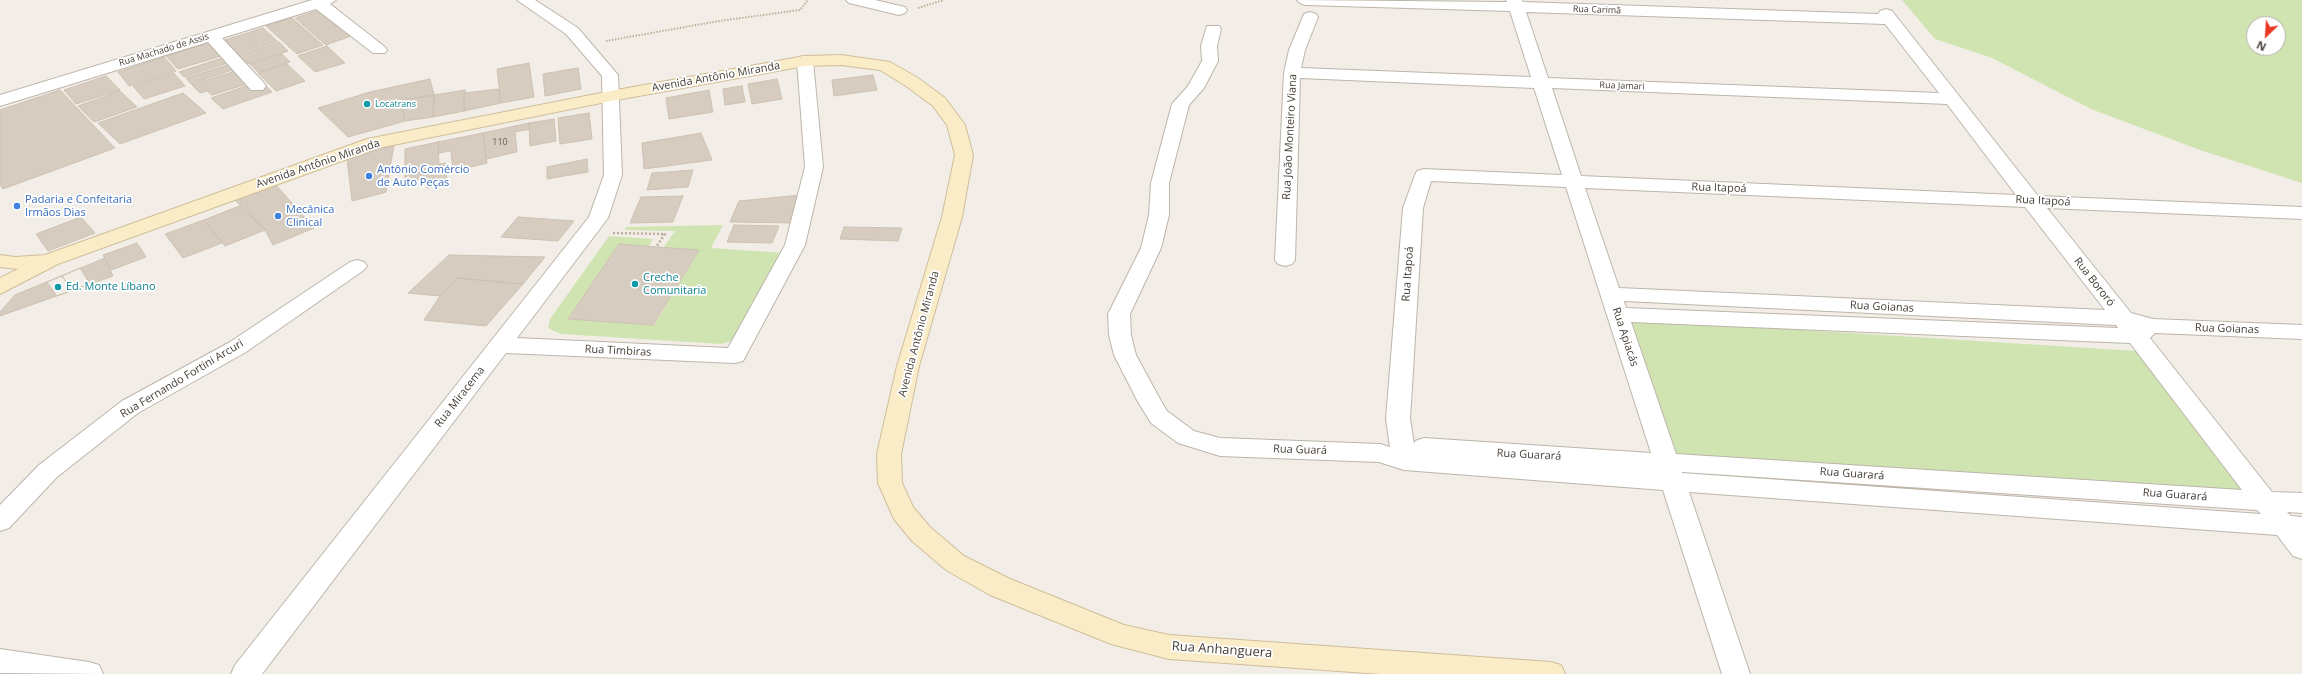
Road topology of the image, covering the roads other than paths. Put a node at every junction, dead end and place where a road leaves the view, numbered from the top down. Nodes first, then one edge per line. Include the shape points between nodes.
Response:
1 (270, 0) edge
2 (525, 0) edge
3 (854, 0) edge
4 (323, 2) edge
5 (1515, 4) edge
6 (1674, 6) edge
7 (1307, 8) edge
8 (899, 10) road end
9 (287, 13) junction
10 (1888, 17) joint
11 (1213, 29) dead end
12 (210, 36) junction
13 (379, 50) dead end
14 (805, 61) junction
15 (1292, 73) junction
16 (1542, 83) junction
17 (257, 86) dead end
18 (611, 96) junction
19 (1952, 99) junction
20 (0, 101) edge
21 (1574, 182) junction
22 (2031, 200) junction
23 (2302, 213) edge
24 (51, 260) junction
25 (1285, 260) dead end
26 (0, 261) edge
27 (357, 266) dead end
28 (0, 287) edge
29 (1611, 294) junction
30 (1618, 315) junction
31 (2137, 327) junction
32 (2302, 332) edge
33 (501, 345) junction
34 (1396, 453) junction
35 (1670, 472) junction
36 (1850, 474) junction
37 (1860, 495) junction
38 (2265, 501) junction
39 (2302, 503) edge
40 (0, 522) edge
41 (2293, 526) edge
42 (920, 534) joint
43 (2302, 549) edge
44 (0, 661) edge
45 (89, 674) edge
46 (245, 674) edge
47 (1551, 674) edge
48 (1736, 674) edge

1 - 9 street
2 - 18 street, Rua Miracema via 572,31 610,75
3 - 8 street
4 - 9 street, Rua Machado de Assis
4 - 13 street
5 - 6 street, Rua Carimã
5 - 7 street, Rua Carimã
5 - 16 street, Rua Apiacás
6 - 10 street, Rua Carimã
7 - 15 street, Rua João Monteiro Viana
9 - 12 street, Rua Machado de Assis
10 - 19 street, Rua Bororó
11 - 34 street, Rua Guará via 1209,46 1210,61 1195,88 1181,104 1160,183 1159,215 1151,248 1119,314 1120,335 1125,355 1159,417 1186,437 1220,447
12 - 17 street
12 - 20 street, Rua Machado de Assis
14 - 18 street, Avenida Antônio Miranda
14 - 33 street, Rua Timbiras via 814,167 795,244 736,356
14 - 42 street, Avenida Antônio Miranda via 841,60 884,66 912,82 939,102 956,125 964,154 952,217 908,366 889,454 890,483 903,512
15 - 16 street, Rua Jamari
15 - 25 street, Rua João Monteiro Viana
16 - 19 street, Rua Jamari
16 - 21 street, Rua Apiacás
18 - 24 street, Avenida Antônio Miranda via 373,143
18 - 33 street, Rua Miracema via 613,175 598,218
19 - 22 street, Rua Bororó
21 - 22 street, Rua Itapoá
21 - 29 street, Rua Apiacás
21 - 34 street, Rua Itapoá via 1424,175 1413,208
22 - 23 street, Rua Itapoá
22 - 31 street, Rua Bororó
24 - 26 street, Avenida Antônio Miranda via 14,263
24 - 28 street, Avenida Antônio Miranda
27 - 40 street, Rua Fernando Fortini Arcuri via 238,347 130,407 48,472
29 - 30 street, Rua Apiacás
29 - 31 street, Rua Goianas
30 - 31 street, Rua Goianas
30 - 35 street, Rua Apiacás
31 - 32 street, Rua Goianas
31 - 38 street, Rua Bororó
33 - 46 street, Rua Miracema
34 - 35 street, Rua Guarará
35 - 36 street, Rua Guarará
35 - 37 street, Rua Guarará
35 - 48 street, Rua Apiacás
36 - 37 street
36 - 38 street, Rua Guarará
37 - 41 street, Rua Guarará
38 - 39 street, Rua Guarará
38 - 41 street, Rua Bororó
41 - 43 street, Rua Bororó
42 - 47 street, Rua Anhanguera via 955,563 1000,587 1121,636 1162,646
44 - 45 street

